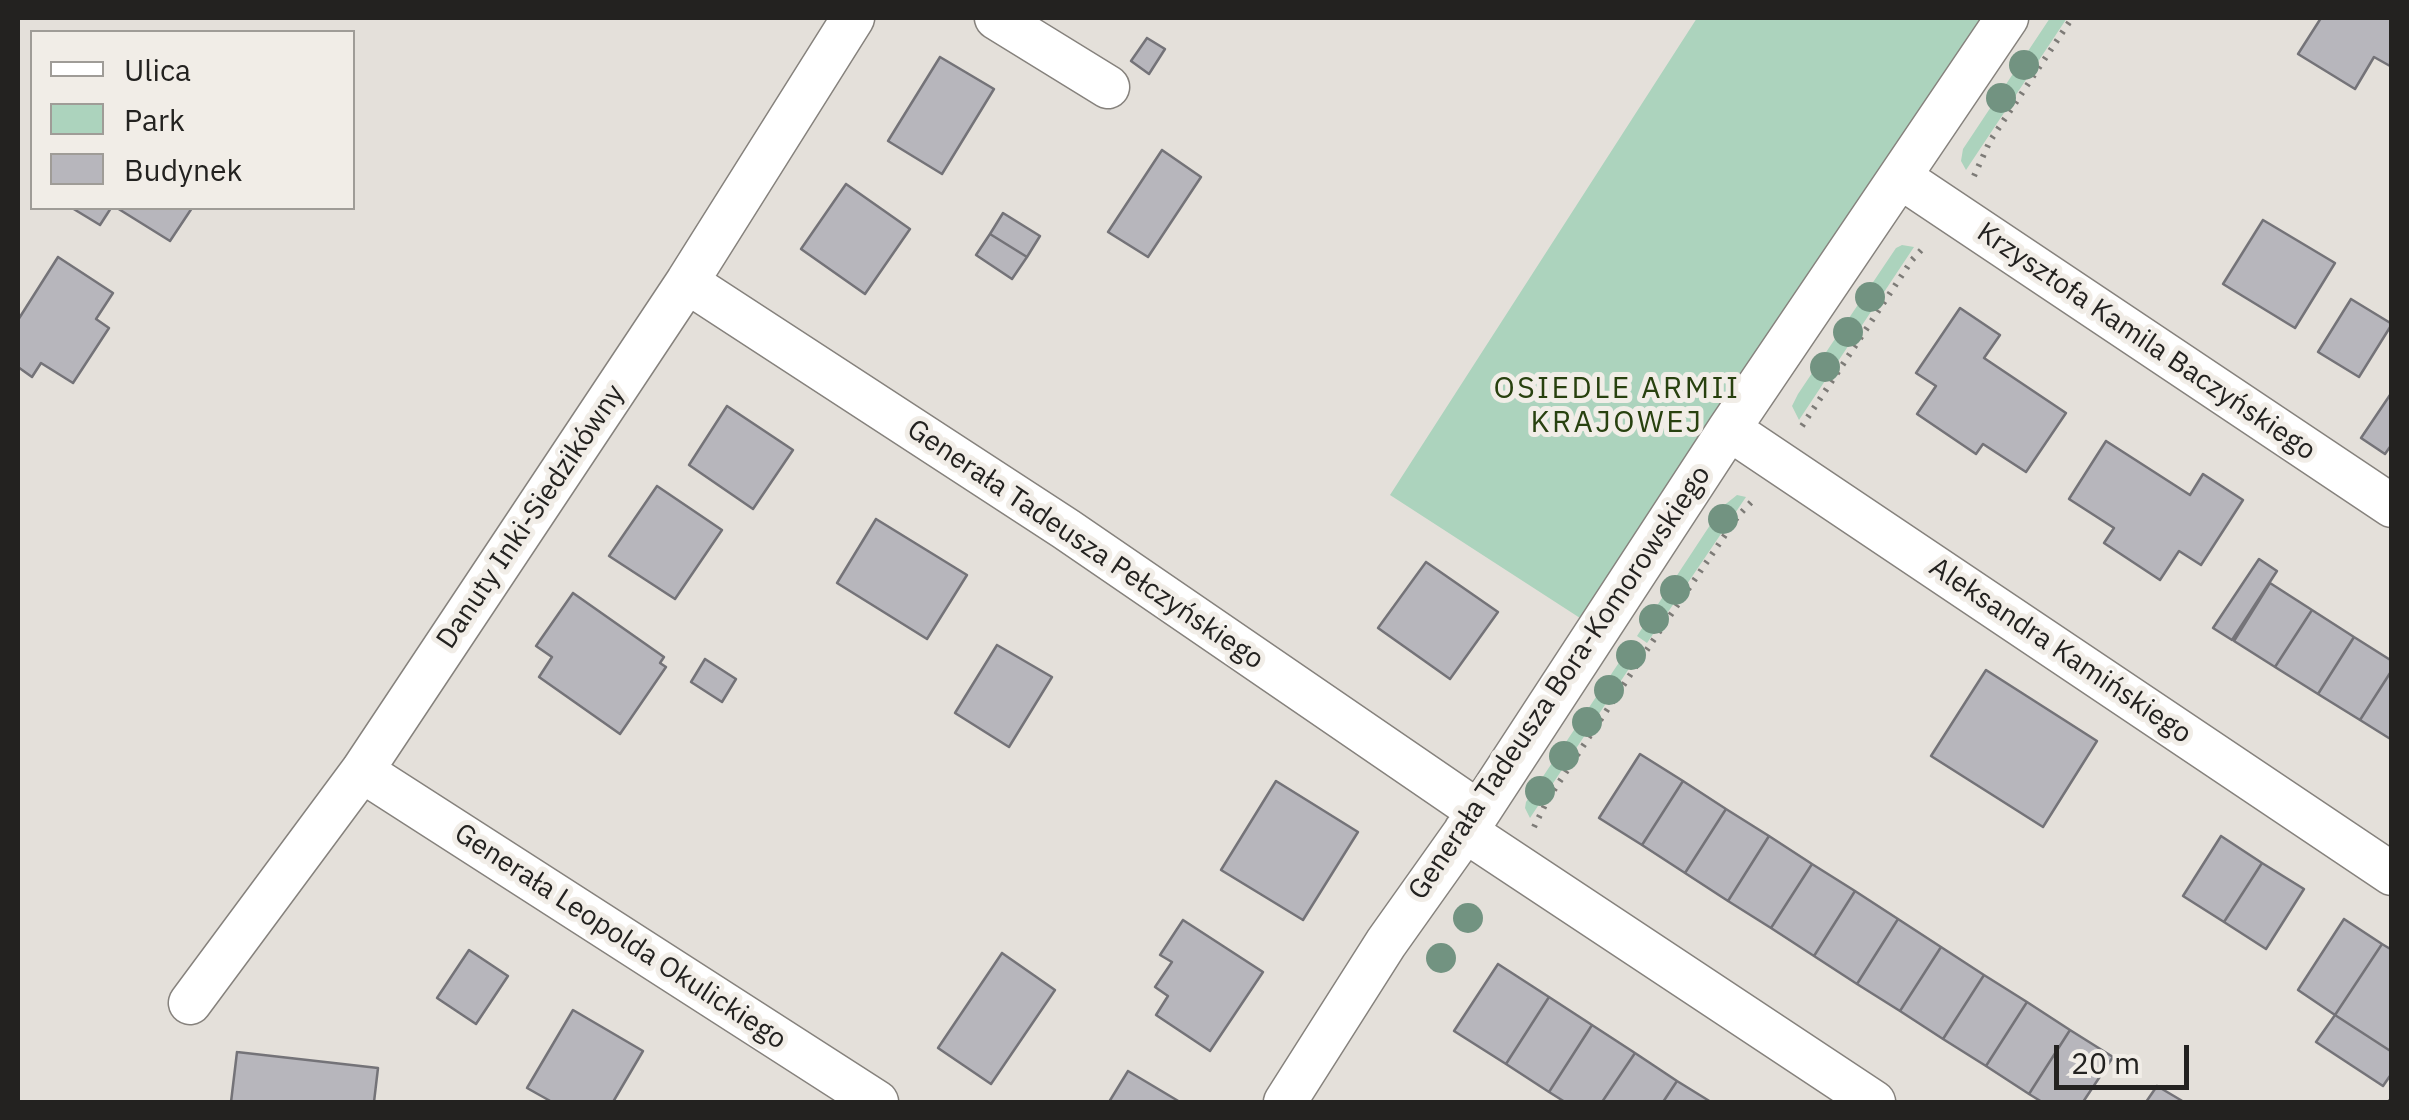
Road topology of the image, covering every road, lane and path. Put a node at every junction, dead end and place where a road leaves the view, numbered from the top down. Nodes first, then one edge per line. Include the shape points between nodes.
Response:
1 (853, 18) edge
2 (996, 18) edge
3 (2007, 18) edge
4 (1108, 88) dead end
5 (1900, 177) junction
6 (687, 282) junction
7 (1729, 429) junction
8 (2392, 506) edge
9 (362, 772) junction
10 (1472, 822) junction
11 (2392, 874) edge
12 (190, 1003) dead end
13 (878, 1102) edge
14 (1285, 1102) edge
15 (1874, 1102) edge

1 - 6 street, Danuty Inki-Siedzikówny
2 - 4 street
3 - 5 street, Generała Tadeusza Bora-Komorowskiego
5 - 7 street, Generała Tadeusza Bora-Komorowskiego
5 - 8 street, Krzysztofa Kamila Baczyńskiego
6 - 9 street, Danuty Inki-Siedzikówny
6 - 10 street, Generała Tadeusza Pełczyńskiego via 1066,529
7 - 10 street, Generała Tadeusza Bora-Komorowskiego
7 - 11 street, Aleksandra Kamińskiego
9 - 12 street, Danuty Inki-Siedzikówny
9 - 13 street, Generała Leopolda Okulickiego
10 - 14 street, Generała Tadeusza Bora-Komorowskiego
10 - 15 street, Generała Tadeusza Pełczyńskiego

